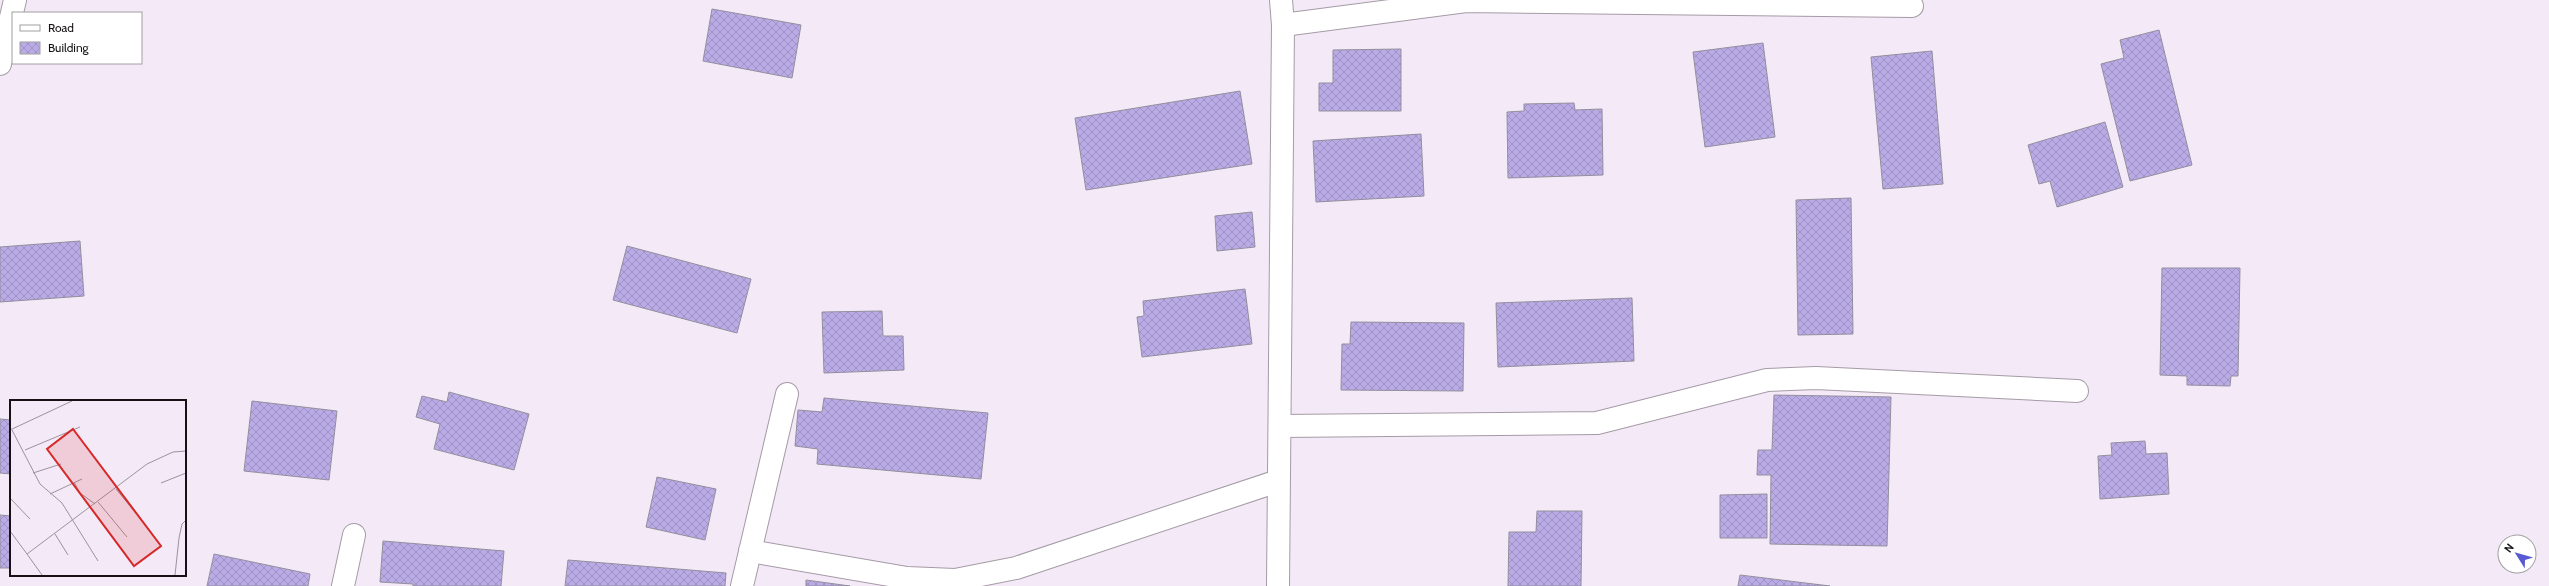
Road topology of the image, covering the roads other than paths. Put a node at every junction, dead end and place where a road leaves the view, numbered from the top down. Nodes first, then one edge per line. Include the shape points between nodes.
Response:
1 (15, 0) edge
2 (1281, 0) edge
3 (1912, 6) dead end
4 (12, 12) edge
5 (12, 13) edge
6 (1283, 26) junction
7 (0, 64) edge
8 (2077, 391) dead end
9 (787, 394) dead end
10 (1280, 426) junction
11 (1278, 481) junction
12 (354, 535) dead end
13 (750, 551) junction
14 (343, 586) edge
15 (742, 586) edge
16 (1278, 586) edge

1 - 4 street
2 - 6 street
3 - 6 street via 1466,1
5 - 7 street
6 - 10 street
8 - 10 street via 1816,378 1767,380 1597,423
9 - 13 street
10 - 11 street
11 - 13 street via 1016,568 955,580 907,578
11 - 16 street
12 - 14 street
13 - 15 street

